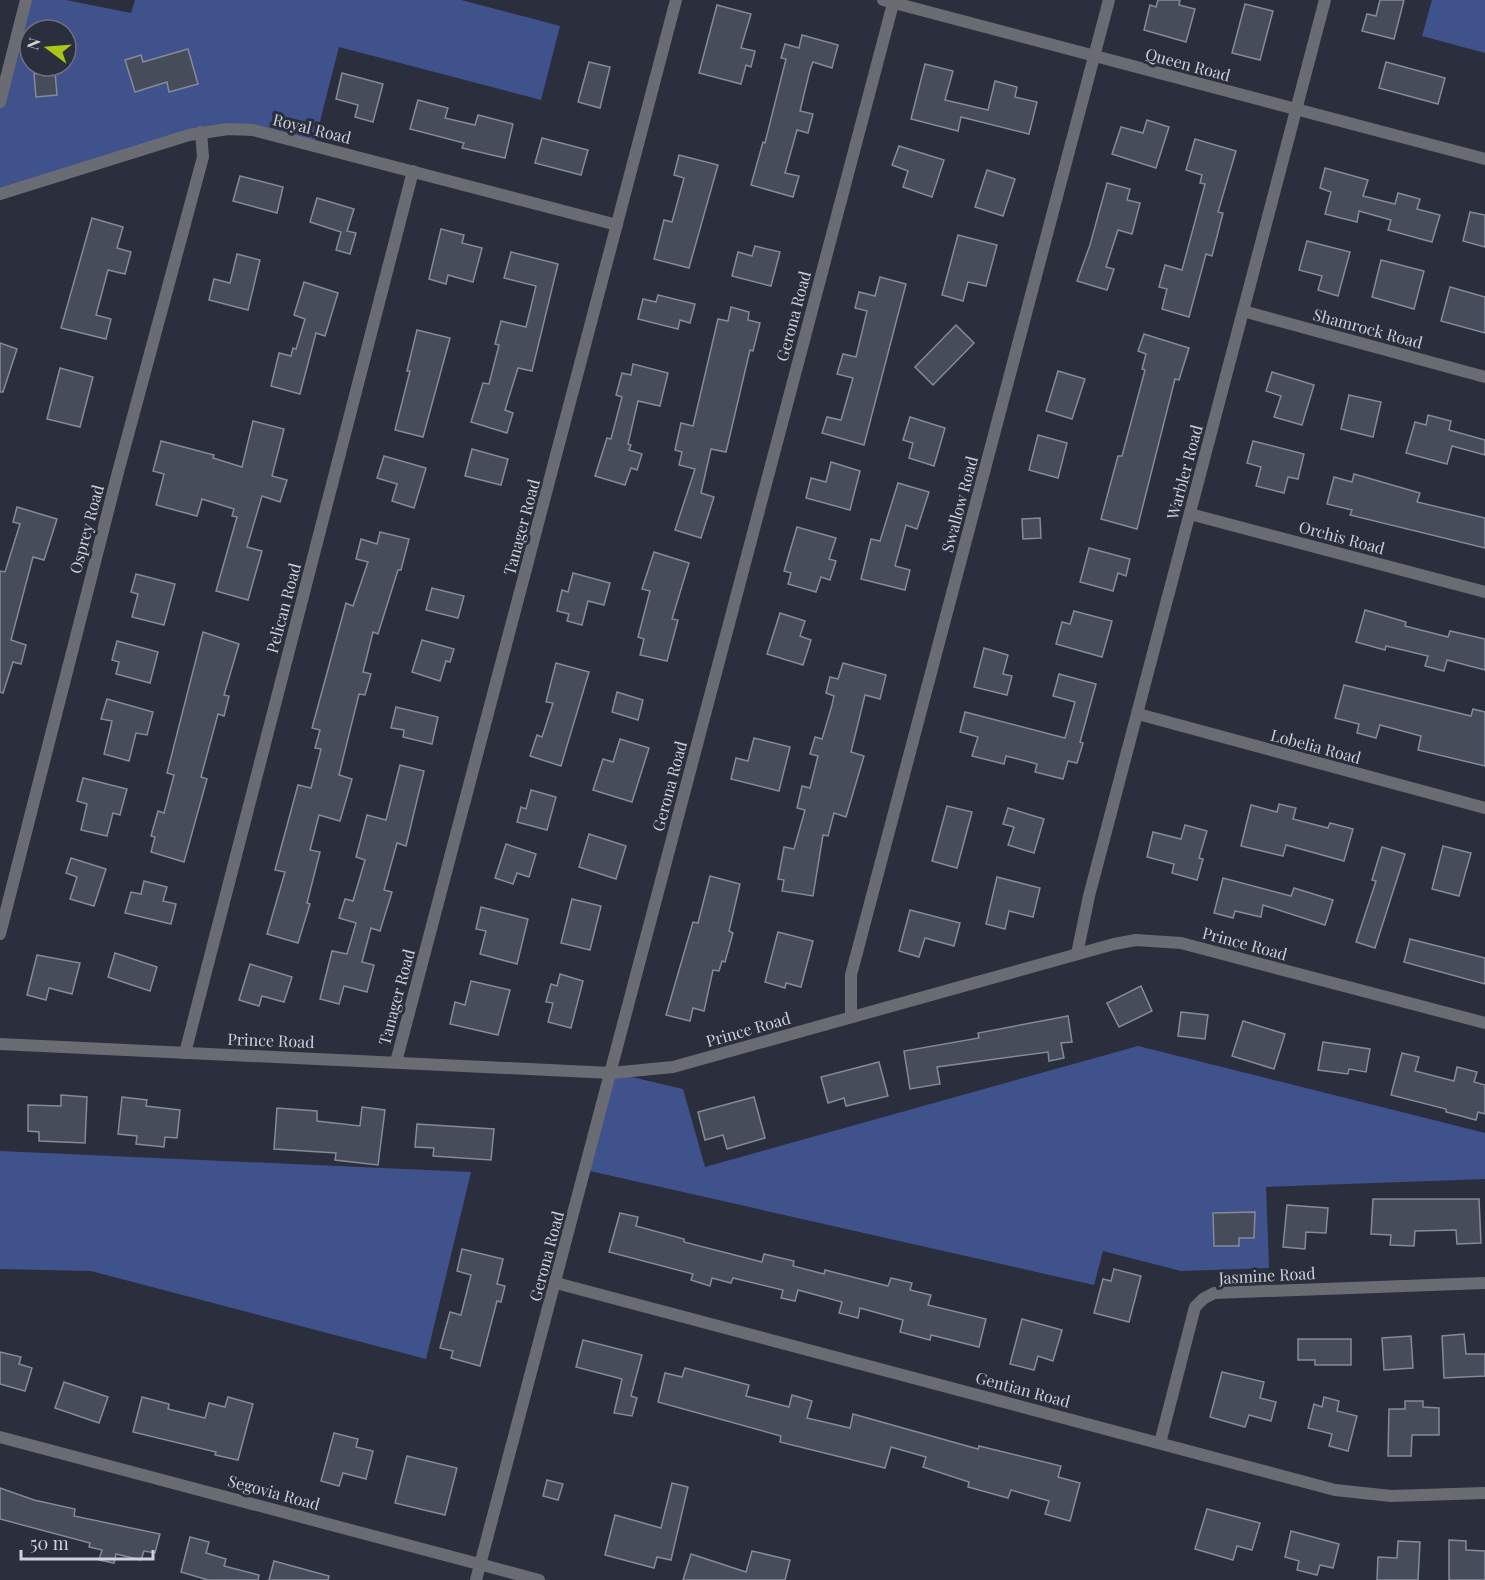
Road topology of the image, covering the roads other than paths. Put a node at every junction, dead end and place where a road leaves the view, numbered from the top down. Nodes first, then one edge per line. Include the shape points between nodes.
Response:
1 (26, 0) edge
2 (676, 0) edge
3 (1109, 0) edge
4 (1325, 0) edge
5 (890, 1) edge
6 (1094, 56) junction
7 (0, 102) edge
8 (1296, 110) junction
9 (201, 132) junction
10 (1485, 159) edge
11 (413, 171) junction
12 (0, 195) edge
13 (617, 225) junction
14 (1243, 311) junction
15 (1485, 377) edge
16 (1190, 514) junction
17 (1485, 592) edge
18 (1138, 714) junction
19 (1485, 808) edge
20 (0, 934) edge
21 (1077, 954) junction
22 (851, 1017) junction
23 (1485, 1023) edge
24 (0, 1044) edge
25 (185, 1053) junction
26 (396, 1062) junction
27 (611, 1073) junction
28 (556, 1283) junction
29 (1485, 1283) edge
30 (0, 1437) edge
31 (1160, 1443) junction
32 (1485, 1493) edge
33 (480, 1565) junction
34 (476, 1580) edge
35 (539, 1580) edge

1 - 7 street
2 - 13 street, Tanager Road
3 - 6 street, Swallow Road
4 - 8 street, Warbler Road
5 - 6 street, Queen Road
5 - 27 street, Gerona Road
6 - 8 street, Queen Road
6 - 22 street, Swallow Road via 851,975
8 - 10 street, Queen Road
8 - 14 street, Warbler Road
9 - 11 street, Royal Road via 262,132
9 - 12 street, Royal Road
9 - 20 street, Osprey Road via 203,157
11 - 13 street, Royal Road
11 - 25 street, Pelican Road
13 - 26 street, Tanager Road
14 - 15 street, Shamrock Road
14 - 16 street, Warbler Road
16 - 17 street, Orchis Road
16 - 18 street, Warbler Road
18 - 19 street, Lobelia Road
18 - 21 street, Warbler Road
21 - 22 street, Prince Road
21 - 23 street, Prince Road via 1136,940 1181,943
22 - 27 street, Prince Road via 673,1067
24 - 25 street, Prince Road
25 - 26 street, Prince Road
26 - 27 street, Prince Road
27 - 28 street, Gerona Road
28 - 31 street, Gentian Road
28 - 33 street, Gerona Road
29 - 31 street, Jasmine Road via 1214,1293 1195,1307
30 - 33 street, Segovia Road
31 - 32 street, Gentian Road via 1335,1490 1363,1494
33 - 34 street, Gerona Road
33 - 35 street, Segovia Road

